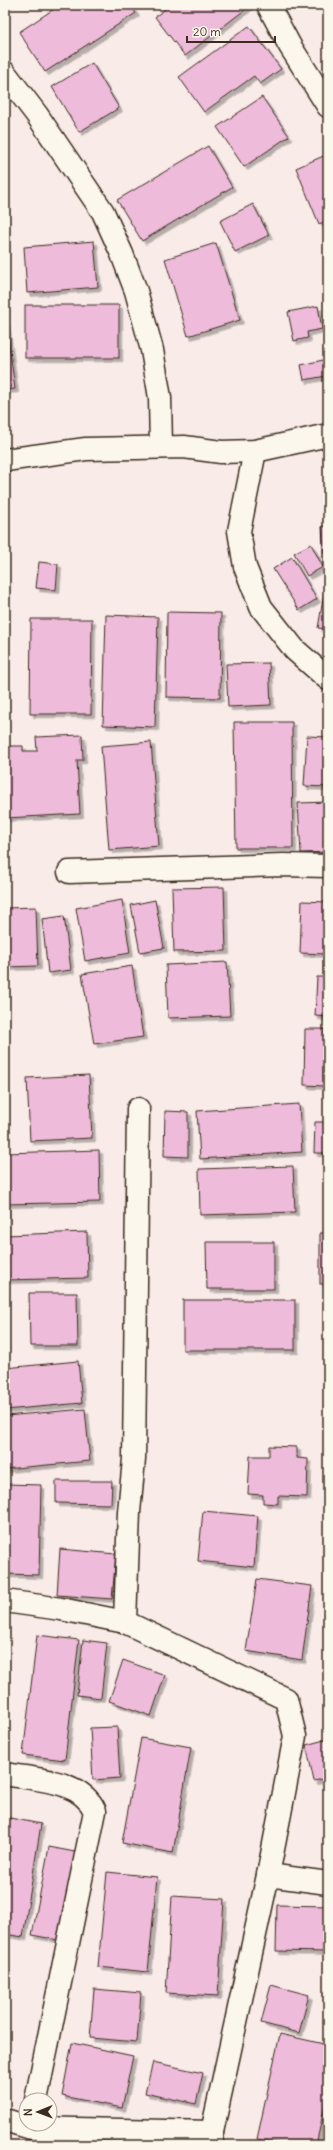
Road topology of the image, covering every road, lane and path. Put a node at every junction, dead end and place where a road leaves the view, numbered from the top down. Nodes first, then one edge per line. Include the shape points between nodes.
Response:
1 (268, 5) edge
2 (5, 73) edge
3 (328, 106) edge
4 (328, 435) edge
5 (161, 447) junction
6 (255, 451) junction
7 (5, 460) edge
8 (328, 679) edge
9 (328, 866) edge
10 (69, 872) dead end
11 (138, 1109) dead end
12 (5, 1601) edge
13 (125, 1622) junction
14 (5, 1774) edge
15 (268, 1875) junction
16 (328, 1883) edge
17 (38, 2092) edge
18 (5, 2120) edge
19 (18, 2126) edge
20 (30, 2132) edge
21 (212, 2138) edge

1 - 3 street via 290,46
2 - 5 street via 103,212 122,254 136,291 152,350 160,398
4 - 6 street
5 - 6 street via 221,452
5 - 7 street via 86,450
6 - 8 street via 239,531 245,567 262,607 295,650
9 - 10 street via 283,865
11 - 13 street via 134,1459 129,1512
12 - 13 street
13 - 15 street via 286,1699 295,1736
14 - 17 street via 73,1788 91,1802 95,1812
15 - 16 street
15 - 21 street
18 - 19 street
20 - 21 street

